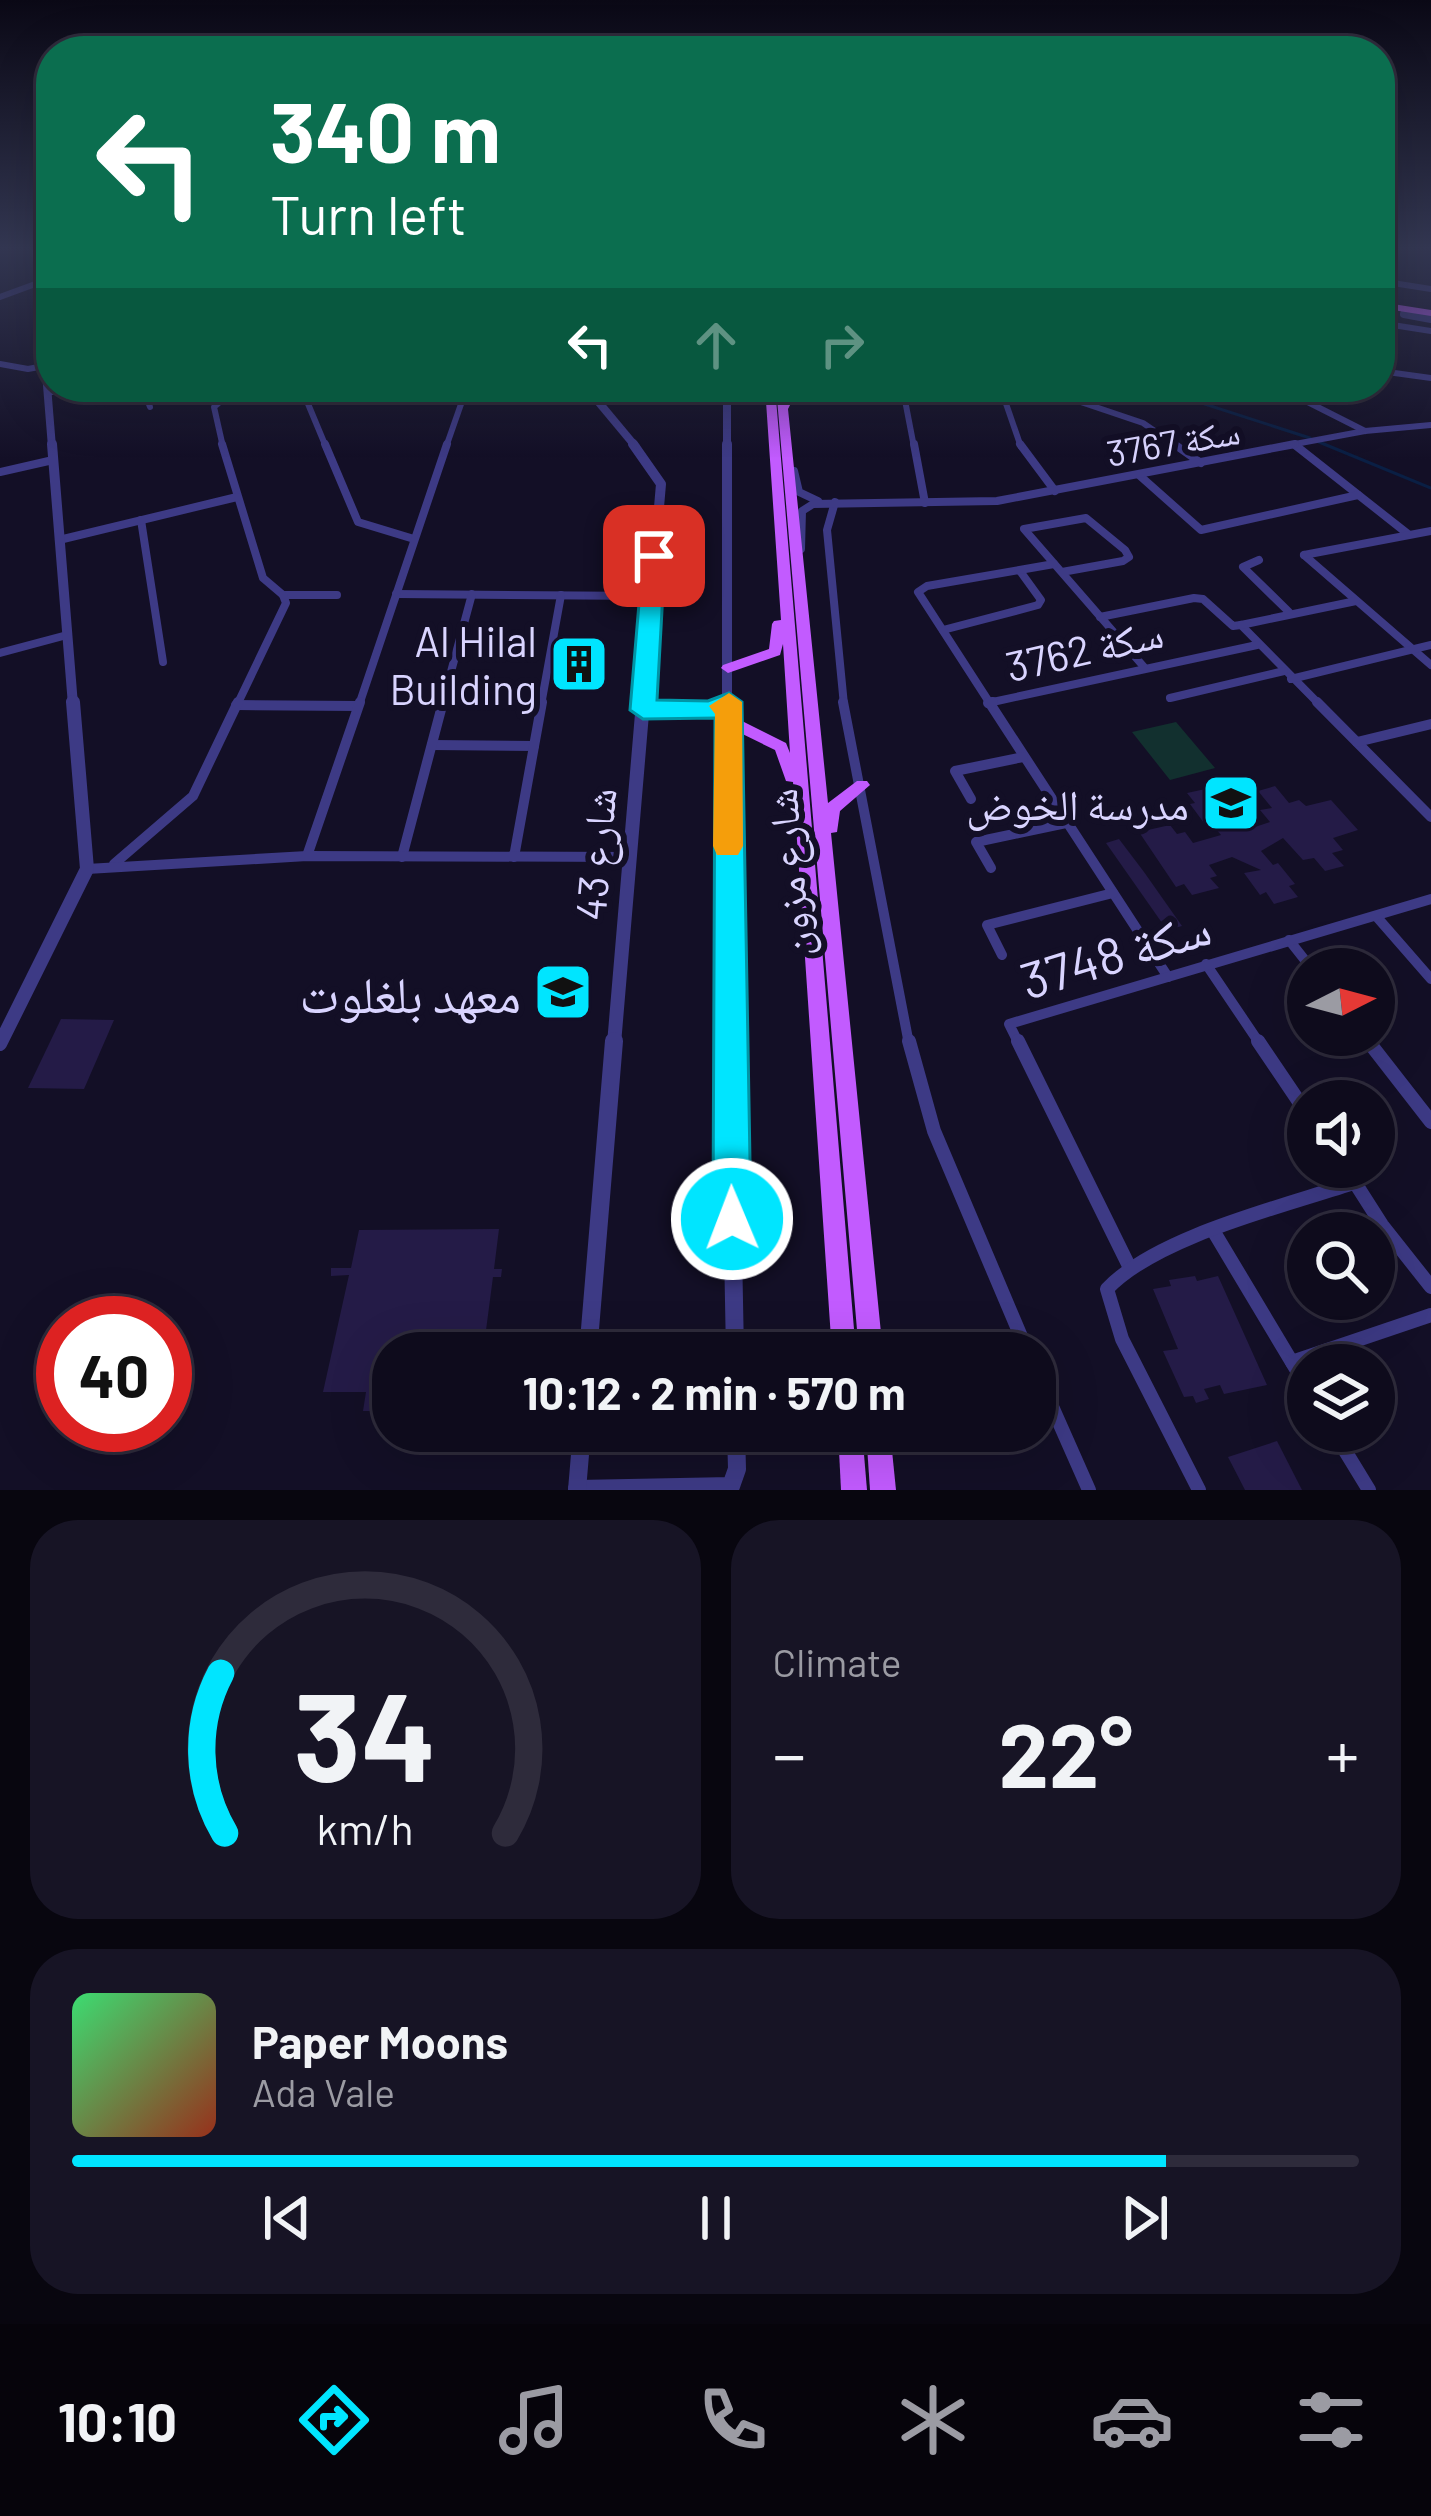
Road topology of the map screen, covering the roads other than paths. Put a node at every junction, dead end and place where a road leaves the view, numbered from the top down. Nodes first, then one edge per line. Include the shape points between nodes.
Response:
1 (1399, 320) edge
2 (1395, 326) edge
3 (1398, 326) junction
4 (1431, 331) edge
5 (0, 364) edge
6 (36, 368) edge
7 (1395, 373) edge
8 (1431, 378) edge
9 (49, 402) edge
10 (149, 402) edge
11 (220, 402) edge
12 (307, 402) edge
13 (462, 402) edge
14 (599, 402) edge
15 (727, 402) edge
16 (772, 402) edge
17 (782, 402) edge
18 (787, 402) edge
19 (905, 402) edge
20 (1005, 402) edge
21 (1089, 402) edge
22 (1311, 402) edge
23 (150, 407) dead end
24 (1431, 425) edge
25 (784, 427) junction
26 (1365, 430) junction
27 (1295, 445) junction
28 (787, 456) junction
29 (52, 460) junction
30 (1201, 463) junction
31 (0, 472) edge
32 (1139, 475) junction
33 (1055, 491) junction
34 (1358, 495) junction
35 (237, 497) junction
36 (836, 502) junction
37 (925, 502) junction
38 (141, 520) junction
39 (1431, 530) edge
40 (1408, 534) junction
41 (415, 539) junction
42 (59, 540) junction
43 (1259, 560) dead end
44 (791, 562) junction
45 (1058, 568) junction
46 (1020, 571) junction
47 (396, 593) junction
48 (472, 594) junction
49 (283, 595) junction
50 (337, 595) dead end
51 (561, 595) junction
52 (651, 596) junction
53 (1356, 601) junction
54 (1289, 612) junction
55 (1100, 617) junction
56 (1241, 625) junction
57 (943, 630) junction
58 (67, 635) junction
59 (1257, 645) junction
60 (1431, 645) edge
61 (1413, 650) junction
62 (728, 651) junction
63 (0, 653) edge
64 (752, 661) junction
65 (163, 662) dead end
66 (1431, 665) edge
67 (1144, 667) junction
68 (728, 668) junction
69 (1288, 675) junction
70 (1170, 698) dead end
71 (729, 702) junction
72 (988, 703) junction
73 (236, 705) junction
74 (358, 706) junction
75 (643, 710) junction
76 (711, 710) junction
77 (729, 721) junction
78 (1431, 724) edge
79 (755, 736) junction
80 (1358, 742) junction
81 (729, 744) junction
82 (432, 745) junction
83 (534, 746) junction
84 (1023, 758) junction
85 (864, 794) junction
86 (971, 799) dead end
87 (1426, 805) edge
88 (1431, 817) edge
89 (1066, 823) junction
90 (307, 856) junction
91 (402, 856) junction
92 (806, 856) junction
93 (514, 857) junction
94 (630, 857) junction
95 (114, 865) junction
96 (88, 868) junction
97 (991, 868) dead end
98 (1113, 893) junction
99 (1431, 899) edge
100 (830, 901) junction
101 (1376, 916) junction
102 (1289, 940) junction
103 (1295, 948) edge
104 (1002, 955) dead end
105 (1206, 964) junction
106 (1168, 977) junction
107 (1431, 980) edge
108 (0, 1045) edge
109 (1379, 1056) edge
110 (1287, 1084) edge
111 (1431, 1122) edge
112 (1339, 1188) edge
113 (1360, 1188) edge
114 (1214, 1232) junction
115 (1129, 1265) junction
116 (1426, 1269) edge
117 (1431, 1287) edge
118 (1431, 1315) edge
119 (591, 1332) edge
120 (735, 1332) edge
121 (842, 1332) edge
122 (869, 1332) edge
123 (1019, 1332) edge
124 (1345, 1344) edge
125 (1287, 1354) edge
126 (1056, 1416) edge
127 (580, 1452) edge
128 (737, 1452) edge
129 (851, 1452) edge
130 (880, 1452) edge
131 (1346, 1452) edge
132 (577, 1490) edge
133 (854, 1490) edge
134 (883, 1490) edge
135 (1088, 1490) edge
136 (1199, 1490) edge
137 (1369, 1490) edge

1 - 3 street
2 - 3 street
3 - 4 street
5 - 6 street
7 - 8 street
9 - 29 street
10 - 23 street
11 - 35 street via 213,416
12 - 41 street via 358,522
13 - 41 street
14 - 52 street, شارع 43 via 659,476
15 - 62 street
16 - 44 main road, شارع مزون
17 - 25 main road, شارع مزون
18 - 25 main road
19 - 37 street
20 - 33 street via 1024,455
21 - 30 street via 1144,423
22 - 26 street
24 - 26 street, سكة 3767
25 - 28 main road, شارع مزون
26 - 27 street, سكة 3767
27 - 30 street, سكة 3767
27 - 34 street
28 - 36 street via 801,494
28 - 44 main road, شارع مزون
29 - 31 street
29 - 42 street
30 - 32 street, سكة 3767
32 - 33 street, سكة 3767
32 - 34 street via 1201,530
33 - 37 street, سكة 3767
34 - 40 street
35 - 38 street
35 - 49 street via 263,578
36 - 37 street, سكة 3767
36 - 44 street via 802,511
36 - 85 street via 827,530 834,637
38 - 42 street
38 - 65 street
39 - 40 street
40 - 53 street via 1304,555
41 - 47 street
42 - 58 street
43 - 54 street via 1243,567
44 - 64 main road via 778,574 779,645
44 - 92 main road, شارع مزون
44 - 100 main road, شارع مزون
45 - 45 street via 1129,557 1086,518 1024,529
45 - 46 street
45 - 55 street
46 - 57 street via 1038,605
46 - 57 street via 921,589
47 - 48 street
47 - 74 street
48 - 51 street
48 - 82 street
49 - 50 street
49 - 73 street
51 - 52 street
51 - 83 street
52 - 75 street, شارع 43
53 - 54 street
53 - 61 street
54 - 56 street
55 - 56 street via 1195,598
55 - 67 street
56 - 59 street
57 - 72 street
58 - 63 street
58 - 96 street
59 - 67 street, سكة 3762
59 - 69 street
60 - 61 street
61 - 66 street
61 - 69 street
62 - 64 main road
62 - 68 street
64 - 68 main road
67 - 72 street, سكة 3762
68 - 71 street
69 - 70 street
69 - 80 street
71 - 76 street
71 - 77 street
72 - 84 street, سكة 3762
73 - 74 street
73 - 95 street via 193,796
74 - 90 street
75 - 76 street
75 - 94 street, شارع 43
76 - 77 street
77 - 79 main road
77 - 81 street
78 - 80 street
79 - 81 main road
79 - 92 main road via 788,757
80 - 87 street
81 - 120 street
82 - 83 street
82 - 91 street
83 - 93 street
84 - 86 street via 956,771
84 - 89 street, سكة 3762
85 - 100 main road via 837,802 829,814 836,868
85 - 123 street via 922,1095
87 - 88 street
89 - 97 street via 976,842
89 - 98 street, سكة 3762
90 - 91 street
90 - 95 street
91 - 93 street
92 - 121 main road, شارع مزون
93 - 94 street
94 - 119 street, شارع 43
95 - 96 street
96 - 108 street
98 - 104 street via 987,925
98 - 106 street, سكة 3762
99 - 101 street, سكة 3748
100 - 122 main road, شارع مزون
101 - 102 street, سكة 3748
101 - 107 street
102 - 103 street
102 - 105 street, سكة 3748
105 - 106 street, سكة 3748
105 - 110 street
106 - 115 street, سكة 3748 via 1009,1024
109 - 111 street
112 - 114 street
113 - 116 street via 1382,1226
114 - 115 street
114 - 125 street
115 - 136 street via 1107,1289 1122,1339
116 - 117 street
118 - 124 street
126 - 135 street
127 - 132 street
128 - 132 street via 731,1486
129 - 133 main road
130 - 134 main road
131 - 137 street

